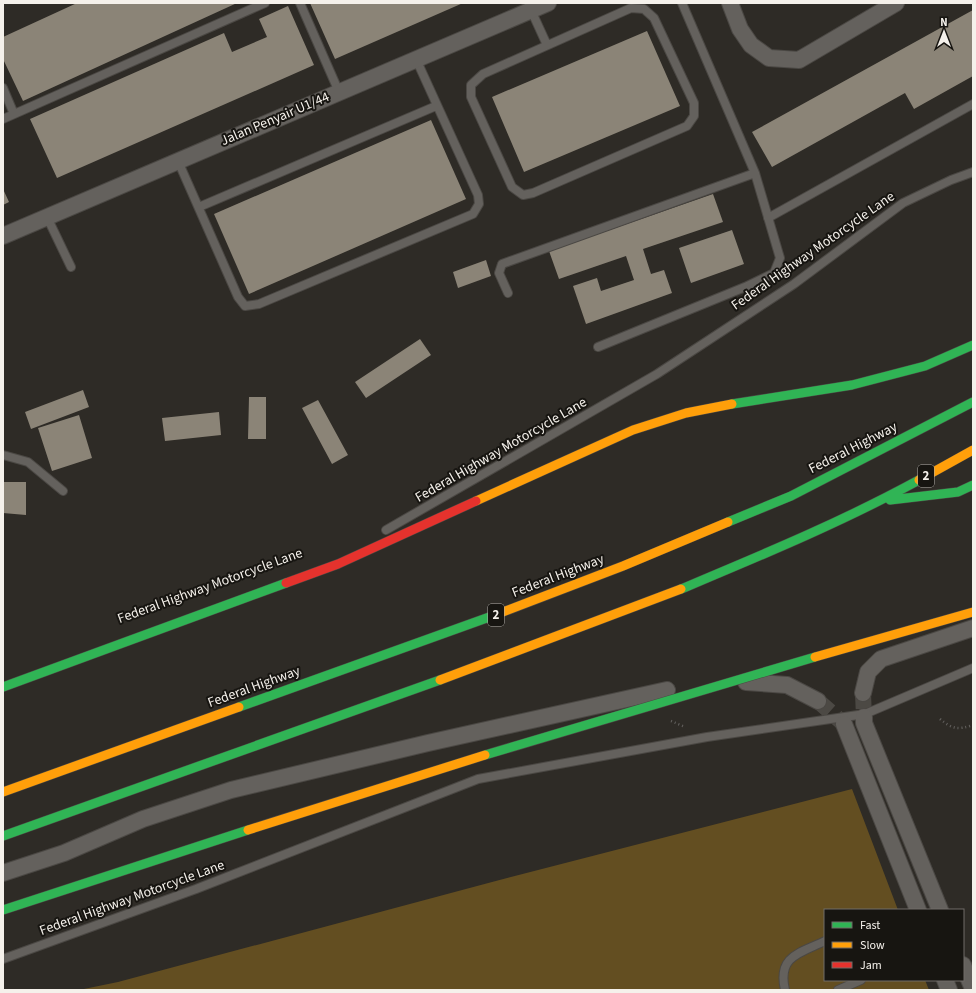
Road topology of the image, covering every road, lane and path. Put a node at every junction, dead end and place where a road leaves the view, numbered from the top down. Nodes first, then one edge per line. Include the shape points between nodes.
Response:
1 (265, 3) edge
2 (300, 3) edge
3 (548, 3) edge
4 (682, 3) edge
5 (730, 3) edge
6 (896, 3) edge
7 (531, 10) junction
8 (547, 45) junction
9 (416, 60) junction
10 (3, 88) edge
11 (339, 92) junction
12 (973, 104) edge
13 (436, 106) junction
14 (14, 114) junction
15 (3, 119) edge
16 (178, 161) junction
17 (973, 172) edge
18 (755, 174) junction
19 (199, 207) junction
20 (47, 217) junction
21 (768, 218) junction
22 (3, 236) edge
23 (71, 267) dead end
24 (508, 293) dead end
25 (973, 345) edge
26 (598, 347) dead end
27 (973, 402) edge
28 (973, 450) edge
29 (3, 455) edge
30 (973, 485) edge
31 (63, 491) dead end
32 (878, 502) junction
33 (378, 535) dead end
34 (973, 612) edge
35 (973, 628) edge
36 (973, 668) edge
37 (3, 688) edge
38 (863, 694) tunnel mouth
39 (818, 701) tunnel mouth
40 (864, 716) tunnel mouth
41 (667, 719) dead end
42 (940, 720) dead end
43 (844, 724) tunnel mouth
44 (973, 725) edge
45 (707, 737) junction
46 (3, 792) edge
47 (3, 836) edge
48 (3, 873) edge
49 (918, 909) edge
50 (940, 909) edge
51 (3, 910) edge
52 (824, 941) edge
53 (3, 959) edge
54 (964, 967) edge
55 (859, 981) edge
56 (973, 989) edge
57 (785, 990) edge
58 (838, 990) edge

1 - 14 lane
2 - 11 lane
3 - 7 street, Jalan Penyair U1/44
4 - 18 lane
5 - 6 street via 740,29 751,44 769,58 799,60
7 - 8 lane
7 - 9 street, Jalan Penyair U1/44
8 - 8 lane via 631,8 644,9 654,18 694,103 694,116 687,126 533,193 523,195 512,187 471,98 471,85 483,74
9 - 11 street, Jalan Penyair U1/44
9 - 13 lane
10 - 14 lane
11 - 16 street, Jalan Penyair U1/44
12 - 21 lane
13 - 19 lane
13 - 19 lane via 478,195 479,204 473,214 259,304 245,306 238,297
14 - 15 lane
16 - 19 lane
16 - 20 street, Jalan Penyair U1/44
17 - 33 lane, Federal Highway Motorcycle Lane via 903,203 794,284 657,374
18 - 21 lane
18 - 24 lane via 502,264 499,273
20 - 22 street, Jalan Penyair U1/44
20 - 23 lane
21 - 26 lane via 780,258 774,273 746,288
25 - 37 highway via 925,366 860,383 686,413 633,430 338,564
27 - 46 highway, Federal Highway / 2 via 790,496 623,566 453,631
28 - 32 highway, 2
29 - 31 lane via 28,462
30 - 32 highway via 958,492
32 - 47 highway, 2 via 807,536 672,593 424,686
34 - 51 highway, bridge via 640,708 397,782
35 - 38 street via 881,659 868,672
36 - 45 lane, Federal Highway Motorcycle Lane via 865,714
39 - 48 street via 787,685 753,682 667,690 231,790 143,820 64,853
40 - 50 street via 864,723
41 - 45 path
42 - 44 path via 950,728
43 - 49 street
45 - 53 lane, Federal Highway Motorcycle Lane via 478,779 196,889
52 - 57 lane via 792,956 785,965 782,978
54 - 56 street
55 - 58 lane

